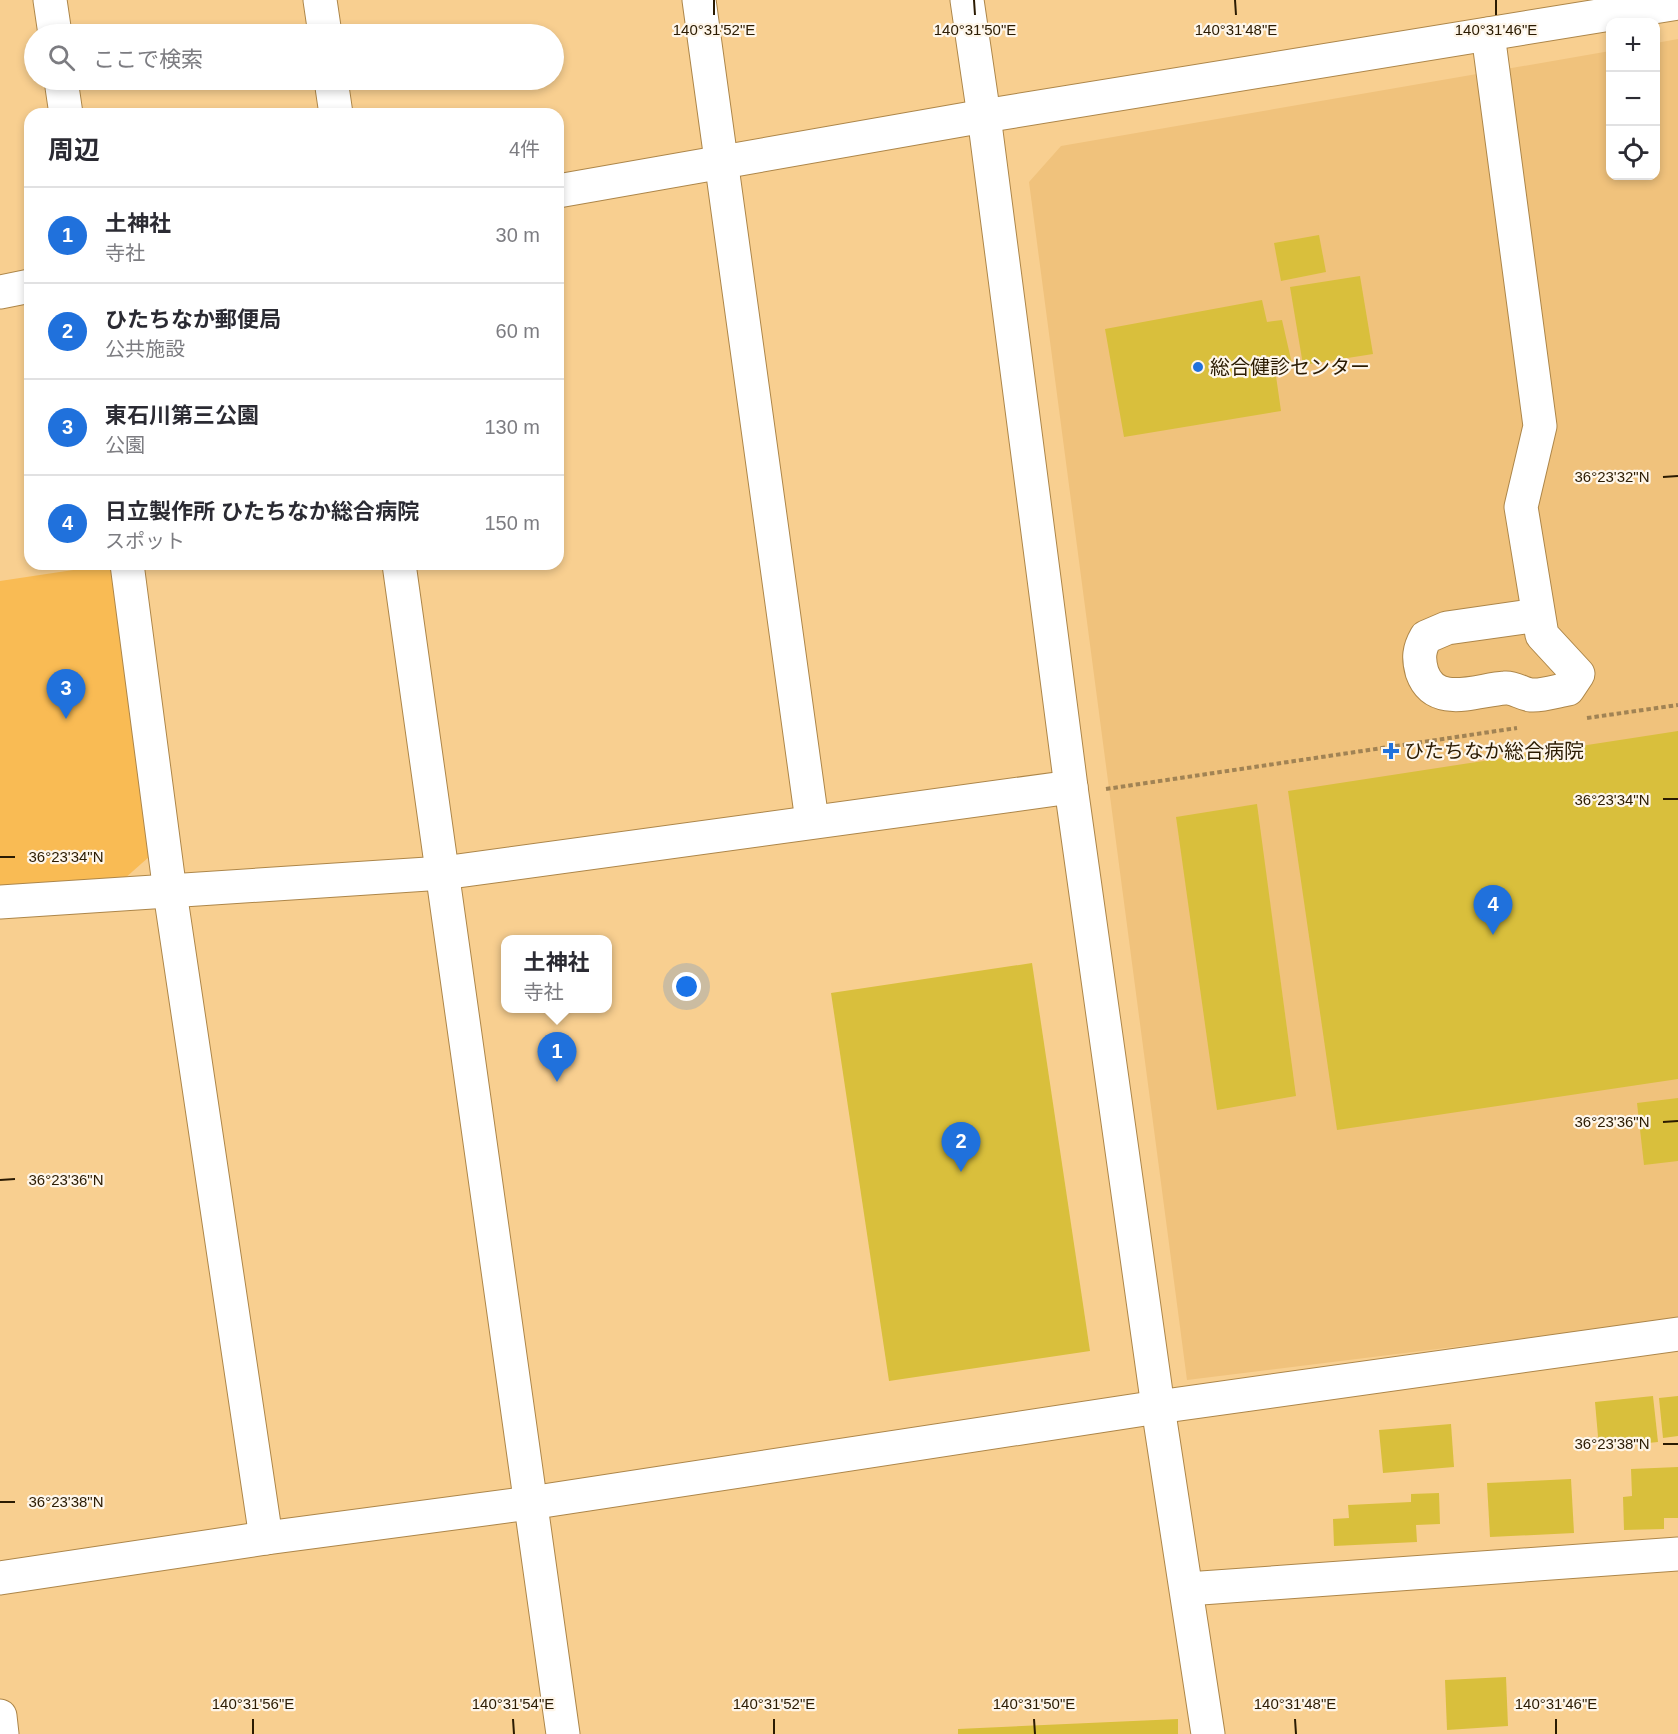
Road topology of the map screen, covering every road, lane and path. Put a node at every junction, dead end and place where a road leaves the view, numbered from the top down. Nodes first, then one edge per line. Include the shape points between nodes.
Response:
1 (50, 0) edge
2 (320, 0) edge
3 (699, 0) edge
4 (967, 0) edge
5 (1678, 3) edge
6 (54, 24) edge
7 (324, 24) edge
8 (1488, 34) junction
9 (62, 90) edge
10 (332, 90) edge
11 (65, 108) edge
12 (335, 108) edge
13 (984, 116) junction
14 (723, 162) junction
15 (564, 190) edge
16 (24, 287) edge
17 (0, 292) edge
18 (128, 570) edge
19 (400, 570) edge
20 (1538, 615) dead end
21 (1678, 705) edge
22 (1584, 718) dead end
23 (1526, 727) dead end
24 (1071, 787) junction
25 (812, 821) junction
26 (443, 873) junction
27 (170, 892) junction
28 (0, 903) edge
29 (1678, 1334) edge
30 (1158, 1407) junction
31 (530, 1503) junction
32 (266, 1538) junction
33 (1678, 1554) edge
34 (0, 1578) edge
35 (1187, 1589) junction
36 (0, 1716) edge
37 (2, 1734) edge
38 (563, 1734) edge
39 (1208, 1734) edge

1 - 6 street
2 - 7 street
3 - 14 street
4 - 13 street
5 - 8 street
8 - 13 street
8 - 20 street via 1540,426 1521,507
9 - 11 street
10 - 12 street
13 - 14 street
13 - 24 street
14 - 15 street
14 - 25 street
16 - 17 street
18 - 27 street
19 - 26 street
21 - 22 path
23 - 24 path via 1104,789
24 - 25 street
24 - 30 street
25 - 26 street
26 - 27 street
26 - 31 street
27 - 28 street
27 - 32 street
29 - 30 street
30 - 31 street
30 - 35 street
31 - 32 street
31 - 38 street
32 - 34 street
33 - 35 street
35 - 39 street
36 - 37 street

